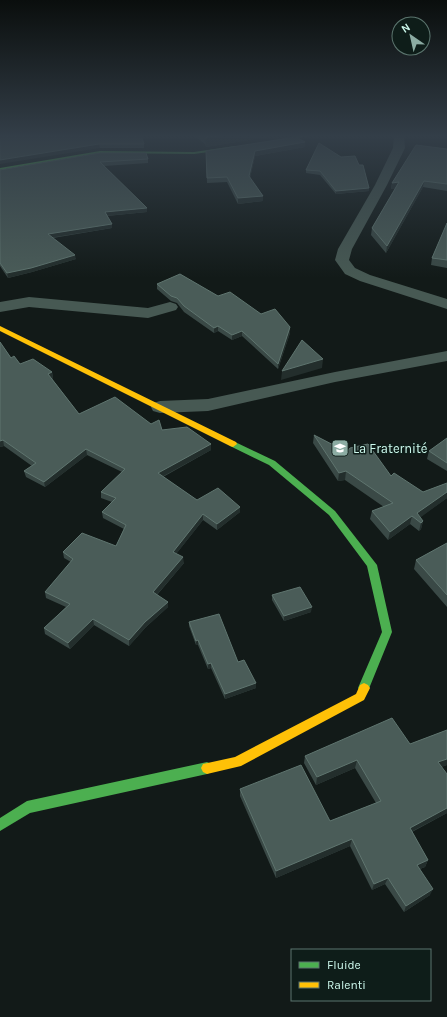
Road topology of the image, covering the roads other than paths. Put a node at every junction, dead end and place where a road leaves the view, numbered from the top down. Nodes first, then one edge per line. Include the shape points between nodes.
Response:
1 (382, 182) edge
2 (447, 304) edge
3 (0, 307) edge
4 (170, 308) dead end
5 (0, 328) edge
6 (447, 356) edge
7 (160, 407) junction
8 (0, 825) edge

1 - 2 street via 345,249 342,260 350,271 365,278
3 - 4 street via 29,302 148,313
5 - 7 street
6 - 7 street via 208,405
7 - 8 street via 272,463 332,513 372,566 387,632 360,697 237,762 26,807

